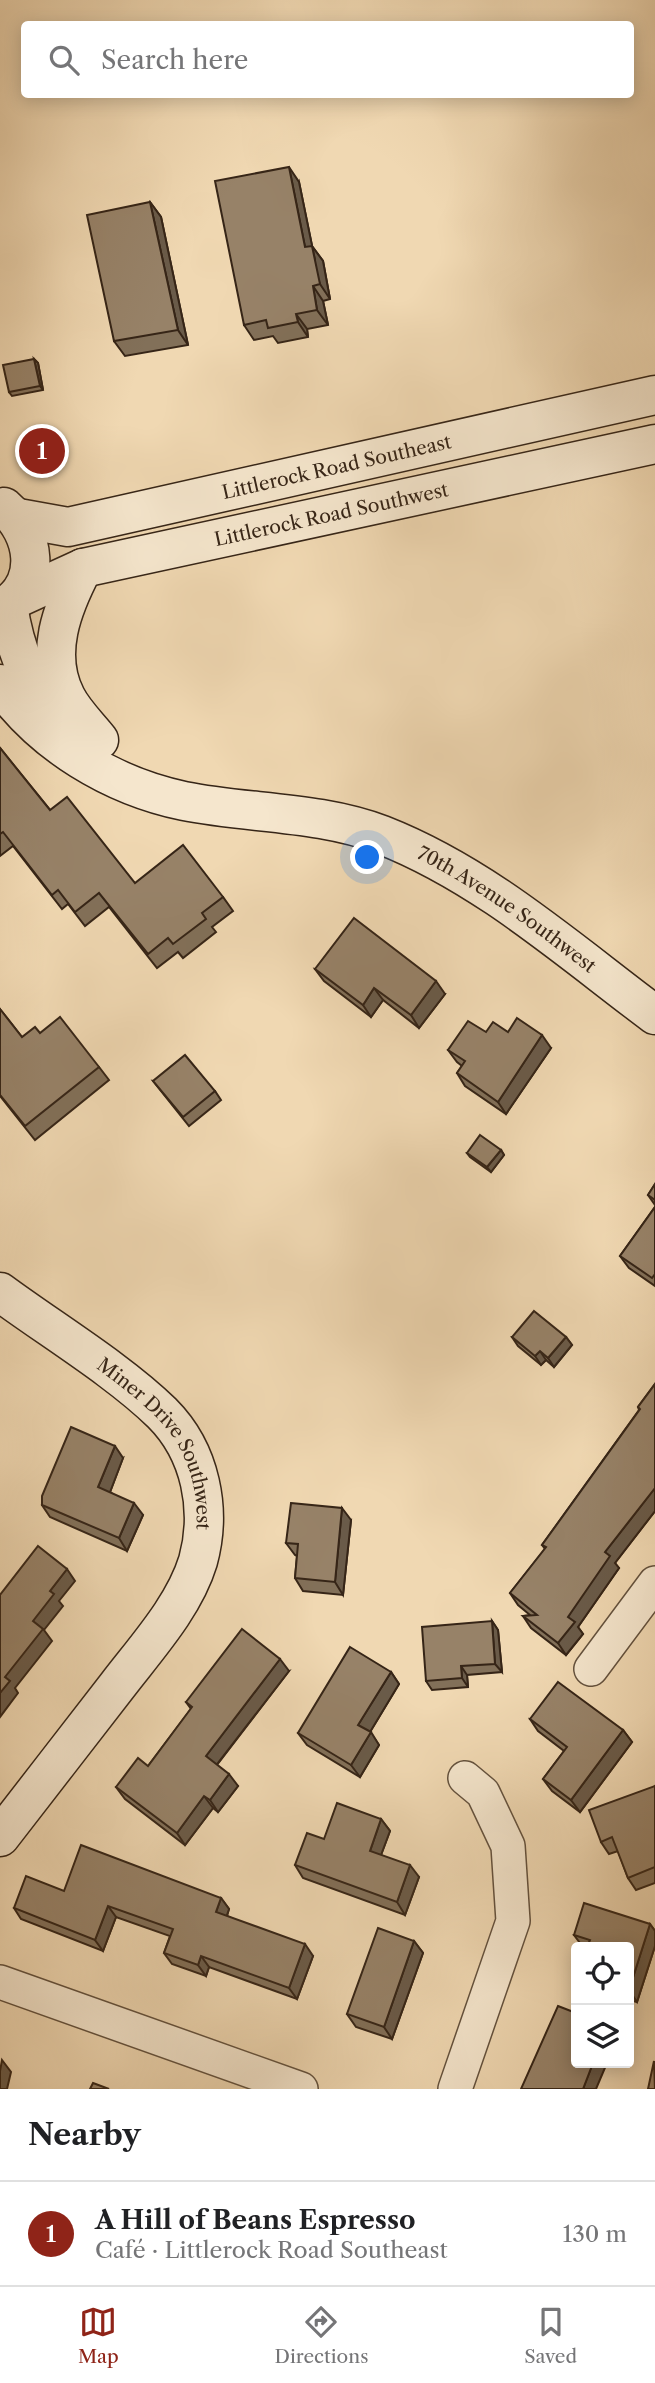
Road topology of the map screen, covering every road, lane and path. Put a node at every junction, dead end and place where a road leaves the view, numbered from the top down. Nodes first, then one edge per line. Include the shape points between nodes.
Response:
1 (655, 395) edge
2 (655, 444) edge
3 (9, 511) edge
4 (83, 568) junction
5 (7, 604) edge
6 (0, 684) edge
7 (99, 740) junction
8 (183, 801) junction
9 (655, 1015) edge
10 (0, 1292) edge
11 (655, 1583) edge
12 (591, 1669) dead end
13 (465, 1778) dead end
14 (0, 1837) edge
15 (0, 1982) edge
16 (301, 2089) edge
17 (456, 2089) edge

1 - 3 street, Littlerock Road Southeast via 68,527
2 - 4 street, Littlerock Road Southwest
3 - 5 street via 28,538 31,560 26,581
4 - 5 street, Littlerock Road Southwest
4 - 7 street via 66,600 57,654 66,698
5 - 7 street, 70th Avenue Southwest via 29,680 67,724
6 - 8 street, 70th Avenue Southwest via 31,722 69,752 111,776
7 - 8 street, 70th Avenue Southwest
8 - 9 street, 70th Avenue Southwest via 358,827 436,859 482,887
10 - 14 street, Miner Drive Southwest via 163,1415 188,1452 200,1481 204,1517 198,1561 183,1593 154,1638
11 - 12 street
13 - 17 street via 484,1793 508,1846 513,1921
15 - 16 street

